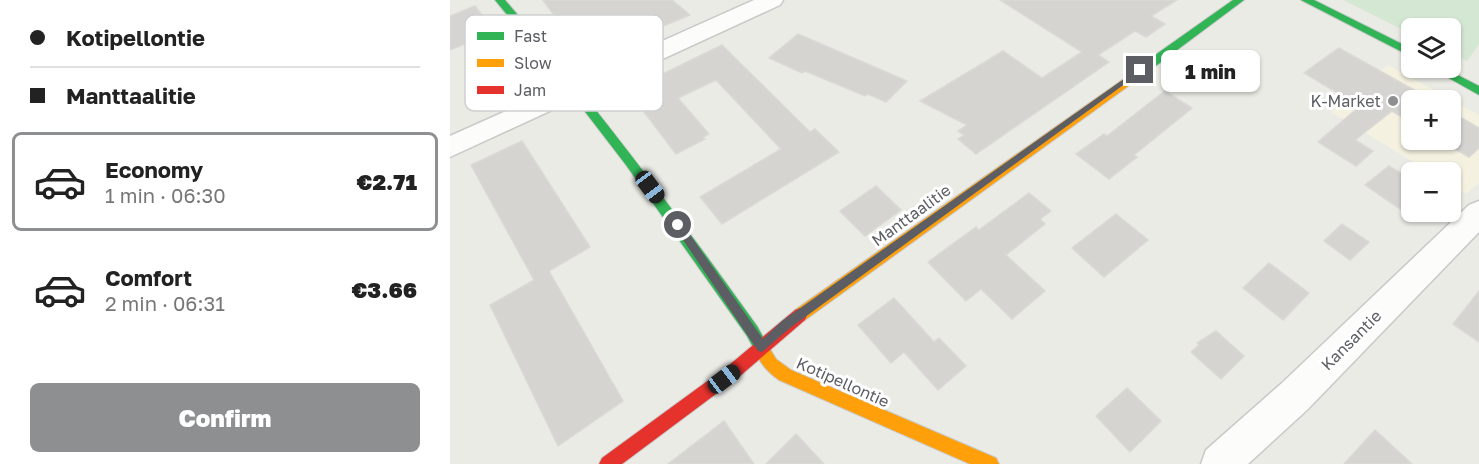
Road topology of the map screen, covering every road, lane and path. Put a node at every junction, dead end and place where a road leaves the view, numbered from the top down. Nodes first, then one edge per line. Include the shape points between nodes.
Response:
1 (500, 0) edge
2 (772, 0) edge
3 (1239, 0) edge
4 (1306, 0) edge
5 (513, 15) edge
6 (1401, 48) edge
7 (663, 51) edge
8 (1455, 78) edge
9 (1479, 91) edge
10 (531, 111) edge
11 (589, 111) edge
12 (450, 147) edge
13 (1479, 213) edge
14 (762, 347) junction
15 (608, 464) edge
16 (990, 464) edge
17 (1220, 464) edge

1 - 5 street, Kotipellontie
2 - 7 street
3 - 14 street, Manttaalitie via 786,325
4 - 6 street
8 - 9 street
10 - 12 street
11 - 14 street, Kotipellontie via 664,206
13 - 17 street, Kansantie via 1295,396
14 - 15 street, Manttaalitie
14 - 16 street, Kotipellontie via 770,364 785,375

